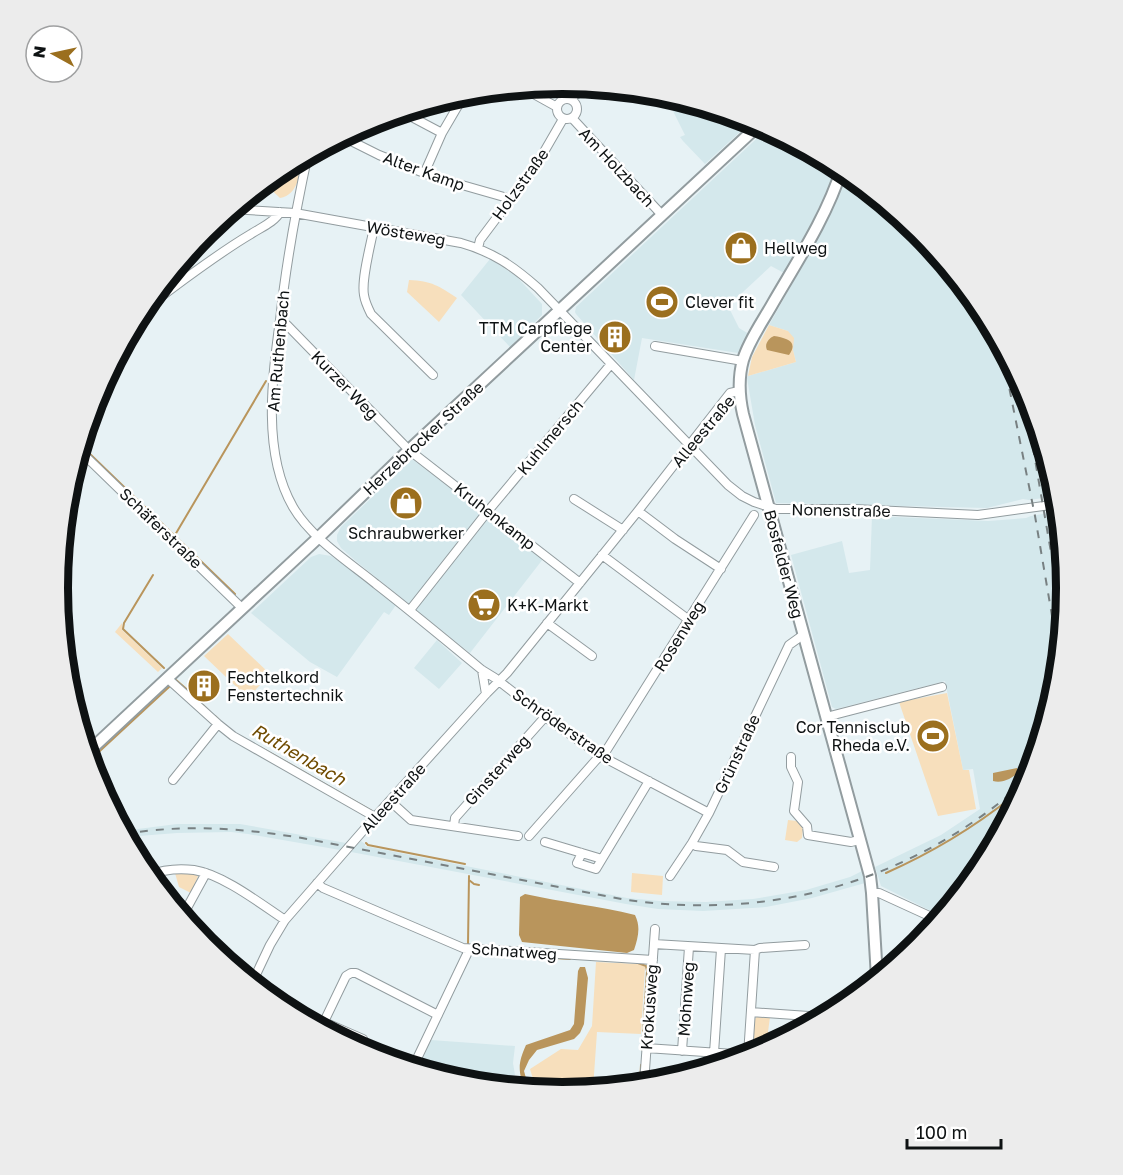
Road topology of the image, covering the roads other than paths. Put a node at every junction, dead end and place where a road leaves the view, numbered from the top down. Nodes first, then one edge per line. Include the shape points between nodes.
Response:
1 (569, 94) edge
2 (576, 94) edge
3 (536, 95) edge
4 (570, 100) junction
5 (458, 105) edge
6 (557, 106) junction
7 (412, 117) edge
8 (572, 118) junction
9 (563, 119) junction
10 (752, 131) edge
11 (442, 134) junction
12 (350, 141) edge
13 (305, 166) edge
14 (424, 174) junction
15 (838, 178) edge
16 (510, 201) junction
17 (245, 209) edge
18 (280, 212) junction
19 (295, 213) junction
20 (662, 215) junction
21 (374, 227) junction
22 (478, 248) junction
23 (165, 294) edge
24 (560, 310) junction
25 (279, 324) junction
26 (655, 346) dead end
27 (743, 361) junction
28 (611, 364) junction
29 (433, 375) dead end
30 (739, 391) junction
31 (690, 445) junction
32 (409, 450) junction
33 (85, 456) edge
34 (574, 499) dead end
35 (1048, 505) edge
36 (768, 506) junction
37 (488, 511) junction
38 (638, 511) junction
39 (754, 515) dead end
40 (623, 530) junction
41 (319, 537) junction
42 (602, 555) junction
43 (721, 569) junction
44 (580, 583) junction
45 (242, 608) junction
46 (410, 610) junction
47 (689, 620) junction
48 (547, 622) junction
49 (803, 634) junction
50 (592, 656) dead end
51 (482, 670) junction
52 (167, 678) junction
53 (499, 681) junction
54 (942, 687) dead end
55 (486, 694) junction
56 (545, 717) junction
57 (826, 717) junction
58 (218, 724) junction
59 (94, 746) edge
60 (601, 756) junction
61 (791, 757) dead end
62 (174, 780) dead end
63 (649, 781) junction
64 (390, 801) junction
65 (709, 813) junction
66 (375, 818) junction
67 (453, 826) junction
68 (518, 836) dead end
69 (529, 836) dead end
70 (859, 840) junction
71 (545, 842) dead end
72 (692, 843) junction
73 (774, 867) dead end
74 (158, 872) edge
75 (206, 873) junction
76 (670, 876) dead end
77 (317, 883) junction
78 (872, 893) junction
79 (187, 909) edge
80 (930, 916) edge
81 (285, 920) junction
82 (655, 929) dead end
83 (654, 944) junction
84 (805, 945) dead end
85 (689, 947) junction
86 (467, 948) junction
87 (721, 949) junction
88 (755, 950) junction
89 (652, 960) junction
90 (876, 967) edge
91 (256, 975) edge
92 (751, 1011) junction
93 (438, 1015) junction
94 (807, 1016) edge
95 (324, 1021) edge
96 (749, 1045) edge
97 (646, 1048) junction
98 (682, 1051) junction
99 (714, 1053) junction
100 (724, 1054) edge
101 (417, 1060) edge
102 (645, 1074) edge

1 - 4 street
2 - 4 street
3 - 6 street
4 - 6 street
4 - 8 street via 577,109
5 - 11 street
6 - 9 street
7 - 11 street
8 - 9 street
8 - 20 street, Am Holzbach
9 - 16 street, Holzstraße
10 - 20 main road, Herzebrocker Straße
11 - 14 street
12 - 14 street, Alter Kamp
13 - 19 street, Am Ruthenbach
14 - 16 street, Alter Kamp
15 - 27 main road, Bosfelder Weg
16 - 22 street, Holzstraße
17 - 18 street, Wösteweg
18 - 19 street, Wösteweg
18 - 23 street via 274,220
19 - 21 street, Wösteweg
19 - 25 street, Am Ruthenbach
20 - 24 main road, Herzebrocker Straße
21 - 22 street, Wösteweg
21 - 29 street via 364,283 366,303 371,314
22 - 24 street, Wösteweg via 521,273
24 - 28 street, Nonenstraße
24 - 32 main road, Herzebrocker Straße
25 - 32 street, Kurzer Weg via 287,325
25 - 41 street, Am Ruthenbach via 272,402 276,456 294,508
26 - 27 street
27 - 30 main road, Bosfelder Weg
28 - 31 street, Nonenstraße
28 - 37 street, Kuhlmersch
30 - 31 street, Alleestraße via 730,393
30 - 36 main road, Bosfelder Weg
31 - 36 street, Nonenstraße via 742,496
31 - 38 street, Alleestraße
32 - 37 street, Kruhenkamp
32 - 41 main road, Herzebrocker Straße
33 - 45 street, Schäferstraße
34 - 40 street
35 - 36 street, Nonenstraße via 978,515
36 - 49 main road, Bosfelder Weg
37 - 44 street, Kruhenkamp
37 - 46 street, Kuhlmersch
38 - 40 street, Alleestraße
38 - 43 street
39 - 43 street, Rosenweg
40 - 42 street, Alleestraße
41 - 45 main road, Herzebrocker Straße
41 - 46 street, Schröderstraße
42 - 44 street, Alleestraße
42 - 47 street
43 - 47 street, Rosenweg
44 - 48 street, Alleestraße
45 - 52 main road, Herzebrocker Straße
46 - 51 street, Schröderstraße
47 - 60 street, Rosenweg
48 - 50 street
48 - 53 street, Alleestraße
49 - 57 main road, Bosfelder Weg
49 - 65 street, Grünstraße via 789,645
51 - 53 street, Schröderstraße
51 - 55 street, Schröderstraße
52 - 58 street
52 - 59 main road, Herzebrocker Straße
53 - 55 street, Alleestraße
53 - 56 street, Schröderstraße
54 - 57 street
55 - 64 street, Alleestraße
56 - 60 street, Schröderstraße
56 - 67 street, Ginsterweg via 455,818
57 - 70 main road, Bosfelder Weg
58 - 62 street
58 - 66 street
60 - 63 street, Schröderstraße
60 - 69 street, Rosenweg
61 - 70 street via 798,782 794,811 807,826 808,835
63 - 65 street, Schröderstraße
63 - 71 street via 602,859
64 - 66 street, Alleestraße
64 - 67 street via 411,820
65 - 72 street, Grünstraße
66 - 77 street, Alleestraße
67 - 68 street
70 - 78 main road, Bosfelder Weg
72 - 73 street via 727,850 743,862
72 - 76 street, Grünstraße
74 - 75 street
75 - 79 street
75 - 81 street
77 - 81 street, Alleestraße
77 - 86 street, Schnatweg
78 - 80 street
78 - 90 main road, Bosfelder Weg
81 - 91 street, Alleestraße
82 - 83 street, Krokusweg
83 - 85 street
83 - 89 street, Krokusweg
84 - 88 street
85 - 87 street
85 - 98 street, Mohnweg
86 - 89 street, Schnatweg
86 - 93 street
87 - 88 street
87 - 99 street
88 - 92 street
89 - 97 street, Krokusweg
92 - 94 street
92 - 96 street
93 - 95 street via 351,973
93 - 101 street
97 - 98 street
97 - 102 street, Krokusweg
98 - 99 street
99 - 100 street

